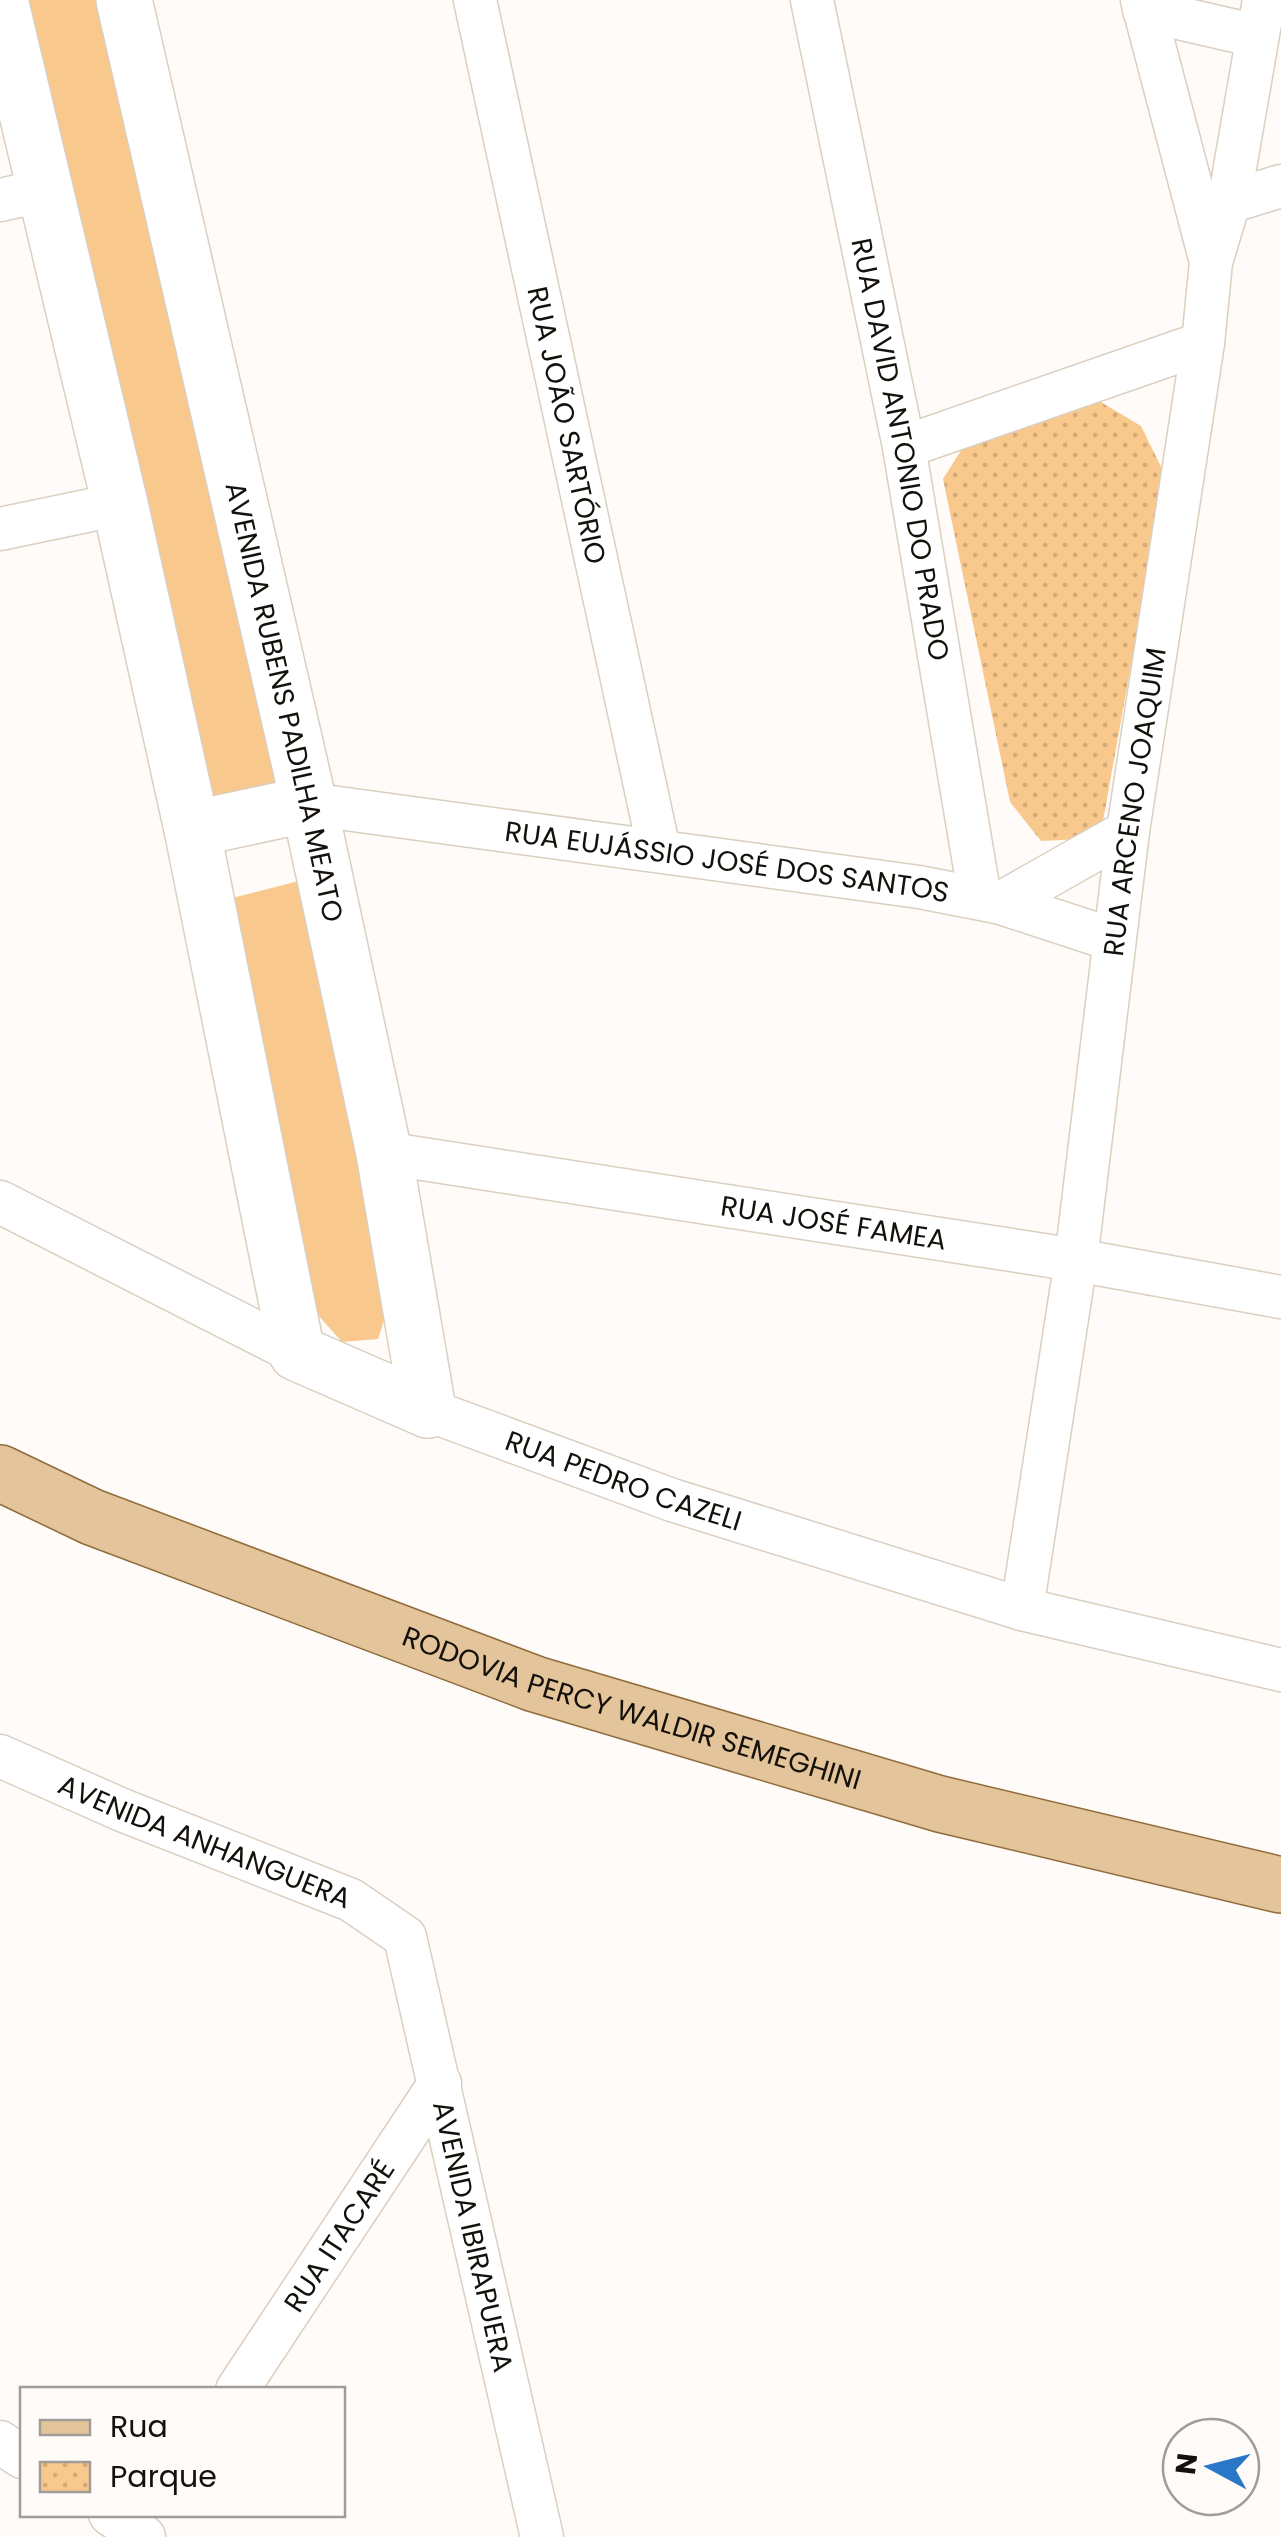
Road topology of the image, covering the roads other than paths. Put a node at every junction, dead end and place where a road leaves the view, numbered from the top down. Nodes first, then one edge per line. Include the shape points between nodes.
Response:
1 (0, 0) edge
2 (124, 0) edge
3 (475, 0) edge
4 (812, 0) edge
5 (1143, 5) edge
6 (1260, 18) edge
7 (1281, 186) edge
8 (23, 195) edge
9 (1228, 202) junction
10 (1211, 262) junction
11 (1203, 343) junction
12 (904, 447) junction
13 (120, 504) junction
14 (0, 529) edge
15 (309, 804) junction
16 (192, 829) junction
17 (1128, 831) junction
18 (659, 850) junction
19 (990, 900) junction
20 (1114, 940) junction
21 (384, 1152) junction
22 (0, 1202) edge
23 (1076, 1260) junction
24 (1281, 1297) edge
25 (298, 1353) junction
26 (428, 1410) junction
27 (0, 1473) edge
28 (1022, 1609) junction
29 (1281, 1670) edge
30 (0, 1756) edge
31 (1281, 1885) edge
32 (405, 1938) joint
33 (440, 2083) junction
34 (238, 2387) edge
35 (542, 2537) edge

1 - 8 main road
2 - 15 main road, AVENIDA RUBENS PADILHA MEATO
3 - 18 street, RUA JOÃO SARTÓRIO
4 - 12 street, RUA DAVID ANTONIO DO PRADO
5 - 6 street
5 - 10 street
6 - 9 street, RUA ARCENO JOAQUIM
7 - 9 street
8 - 13 main road
9 - 10 street, RUA ARCENO JOAQUIM
10 - 11 street, RUA ARCENO JOAQUIM
11 - 12 street
11 - 17 street, RUA ARCENO JOAQUIM
12 - 19 street, RUA DAVID ANTONIO DO PRADO
13 - 14 street
13 - 16 main road
15 - 16 main road
15 - 18 street, RUA EUJÁSSIO JOSÉ DOS SANTOS
15 - 21 main road, AVENIDA RUBENS PADILHA MEATO
16 - 25 main road
17 - 19 street
17 - 20 street, RUA ARCENO JOAQUIM
18 - 19 street, RUA EUJÁSSIO JOSÉ DOS SANTOS
19 - 20 street, RUA EUJÁSSIO JOSÉ DOS SANTOS
20 - 23 street, RUA ARCENO JOAQUIM
21 - 23 street, RUA JOSÉ FAMEA
21 - 26 main road, AVENIDA RUBENS PADILHA MEATO
22 - 25 street, RUA PEDRO CAZELI
23 - 24 street, RUA JOSÉ FAMEA
23 - 28 street, RUA ARCENO JOAQUIM
25 - 26 main road, RUA PEDRO CAZELI
26 - 28 street, RUA PEDRO CAZELI via 672,1500
27 - 31 main road, RODOVIA PERCY WALDIR SEMEGHINI via 92,1517 535,1684 940,1804
28 - 29 street, RUA PEDRO CAZELI
30 - 32 street, AVENIDA ANHANGUERA via 352,1900
32 - 33 street, AVENIDA IBIRAPUERA
33 - 34 street, RUA ITACARÉ
33 - 35 street, AVENIDA IBIRAPUERA

